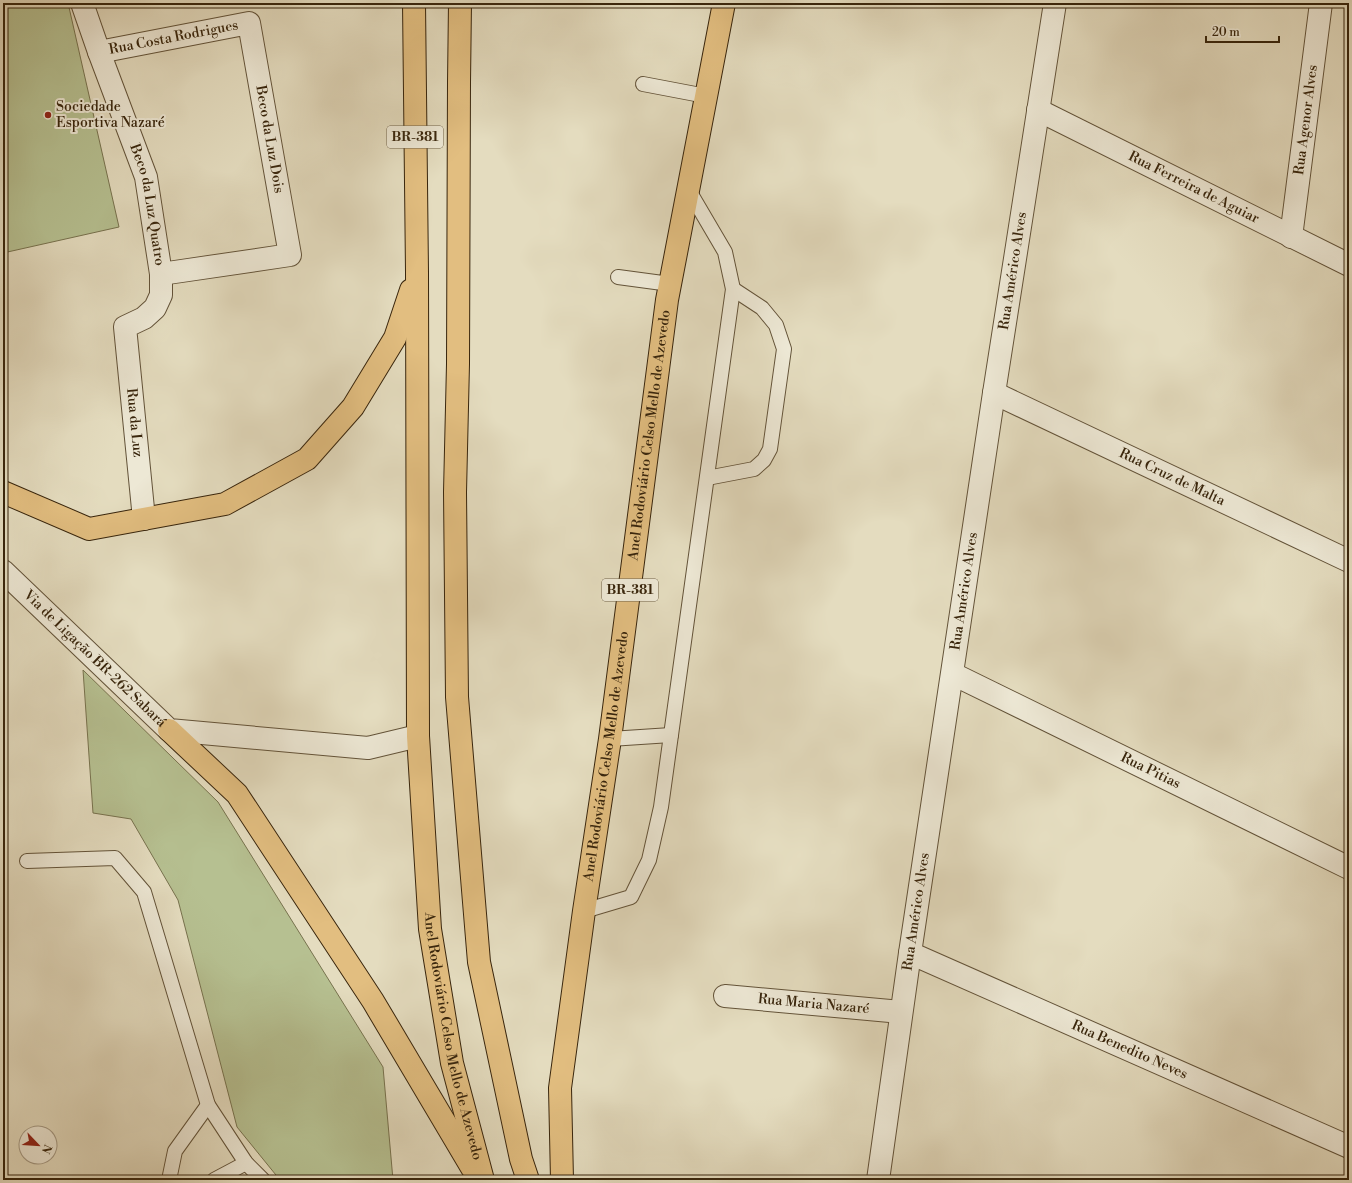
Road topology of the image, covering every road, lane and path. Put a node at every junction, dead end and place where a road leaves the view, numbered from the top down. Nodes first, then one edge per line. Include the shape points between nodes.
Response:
1 (82, 3) edge
2 (414, 3) edge
3 (460, 3) edge
4 (724, 3) edge
5 (1055, 3) edge
6 (1321, 3) edge
7 (248, 23) joint
8 (98, 52) junction
9 (643, 84) dead end
10 (706, 96) junction
11 (1038, 110) junction
12 (688, 189) junction
13 (1291, 236) junction
14 (1349, 265) edge
15 (417, 272) junction
16 (161, 274) junction
17 (618, 277) dead end
18 (670, 284) junction
19 (733, 289) junction
20 (125, 327) joint
21 (994, 393) junction
22 (707, 478) junction
23 (3, 492) edge
24 (144, 519) junction
25 (1349, 561) edge
26 (3, 571) edge
27 (953, 674) junction
28 (169, 730) junction
29 (671, 735) junction
30 (418, 736) junction
31 (610, 740) junction
32 (27, 861) dead end
33 (1349, 868) edge
34 (584, 911) junction
35 (910, 952) junction
36 (725, 996) dead end
37 (901, 1012) junction
38 (208, 1105) junction
39 (1349, 1147) edge
40 (246, 1163) junction
41 (169, 1180) edge
42 (214, 1180) edge
43 (263, 1180) edge
44 (479, 1180) edge
45 (483, 1180) edge
46 (528, 1180) edge
47 (562, 1180) edge
48 (878, 1180) edge

1 - 8 street, Beco da Luz Quatro
2 - 15 highway, Anel Rodoviário Celso Mello de Azevedo / BR-381
3 - 46 highway via 455,492 457,698 480,962 521,1159
4 - 10 highway, Anel Rodoviário Celso Mello de Azevedo / BR-381
5 - 11 street, Rua Américo Alves
6 - 13 street, Rua Agenor Alves
7 - 8 street, Rua Costa Rodrigues
7 - 16 street, Beco da Luz Dois via 290,255
8 - 16 street, Beco da Luz Quatro via 146,177
9 - 10 lane
10 - 12 highway, Anel Rodoviário Celso Mello de Azevedo / BR-381
11 - 13 street, Rua Ferreira de Aguiar
11 - 21 street, Rua Américo Alves
12 - 18 highway, Anel Rodoviário Celso Mello de Azevedo / BR-381
12 - 19 lane via 725,252
13 - 14 street, Rua Ferreira de Aguiar
15 - 24 highway via 395,338 353,407 307,459 225,504
15 - 30 highway, Anel Rodoviário Celso Mello de Azevedo / BR-381
16 - 20 street, Beco da Luz Quatro via 161,295 155,308 144,318
17 - 18 lane
18 - 31 highway, Anel Rodoviário Celso Mello de Azevedo / BR-381
19 - 22 lane
19 - 22 lane via 762,308 776,325 784,348 770,449 764,460 754,469
20 - 24 street, Rua da Luz
21 - 25 street, Rua Cruz de Malta
21 - 27 street, Rua Américo Alves
22 - 29 lane
23 - 24 highway via 89,529
26 - 28 street, Via de Ligação BR-262 Sabará
27 - 33 street, Rua Pitias
27 - 35 street, Rua Américo Alves
28 - 30 street via 368,748
28 - 44 highway via 237,794 373,1001
29 - 31 lane
29 - 34 lane via 661,807 649,860 630,897
30 - 45 highway, Anel Rodoviário Celso Mello de Azevedo / BR-381 via 430,929 452,1063
31 - 34 highway, Anel Rodoviário Celso Mello de Azevedo / BR-381
32 - 38 lane via 115,858 144,892
34 - 47 highway, Anel Rodoviário Celso Mello de Azevedo / BR-381 via 560,1088
35 - 37 street, Rua Américo Alves
35 - 39 street, Rua Benedito Neves
36 - 37 street, Rua Maria Nazaré
37 - 48 street, Rua Américo Alves
38 - 40 lane
38 - 41 lane via 175,1151
40 - 42 lane
40 - 43 lane

